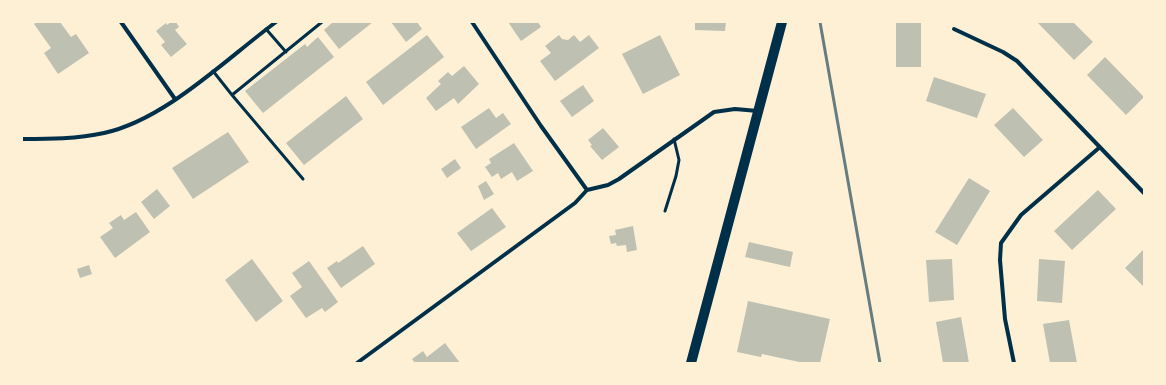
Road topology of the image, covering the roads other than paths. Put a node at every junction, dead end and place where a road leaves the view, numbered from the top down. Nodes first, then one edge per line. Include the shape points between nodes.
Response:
1 (121, 22) edge
2 (276, 22) edge
3 (322, 22) edge
4 (472, 22) edge
5 (782, 22) edge
6 (266, 29) junction
7 (954, 29) dead end
8 (286, 52) junction
9 (213, 71) junction
10 (232, 95) junction
11 (175, 99) junction
12 (758, 111) junction
13 (22, 139) edge
14 (674, 139) junction
15 (1100, 147) junction
16 (303, 179) dead end
17 (587, 190) junction
18 (1144, 193) edge
19 (665, 212) dead end
20 (357, 363) edge
21 (691, 363) edge
22 (1014, 363) edge

1 - 11 street
2 - 6 street
3 - 8 lane
4 - 17 street
5 - 12 main road
6 - 8 lane
6 - 9 street
7 - 15 street via 1017,61
8 - 10 lane
9 - 10 lane
9 - 11 street
10 - 16 lane
11 - 13 street via 150,115 104,133 67,138
12 - 14 street via 735,109 714,112
12 - 21 main road
14 - 17 street via 619,179 608,185
14 - 19 lane via 679,160
15 - 18 street
15 - 22 street via 1021,215 1001,243 1004,319
17 - 20 street via 575,203

